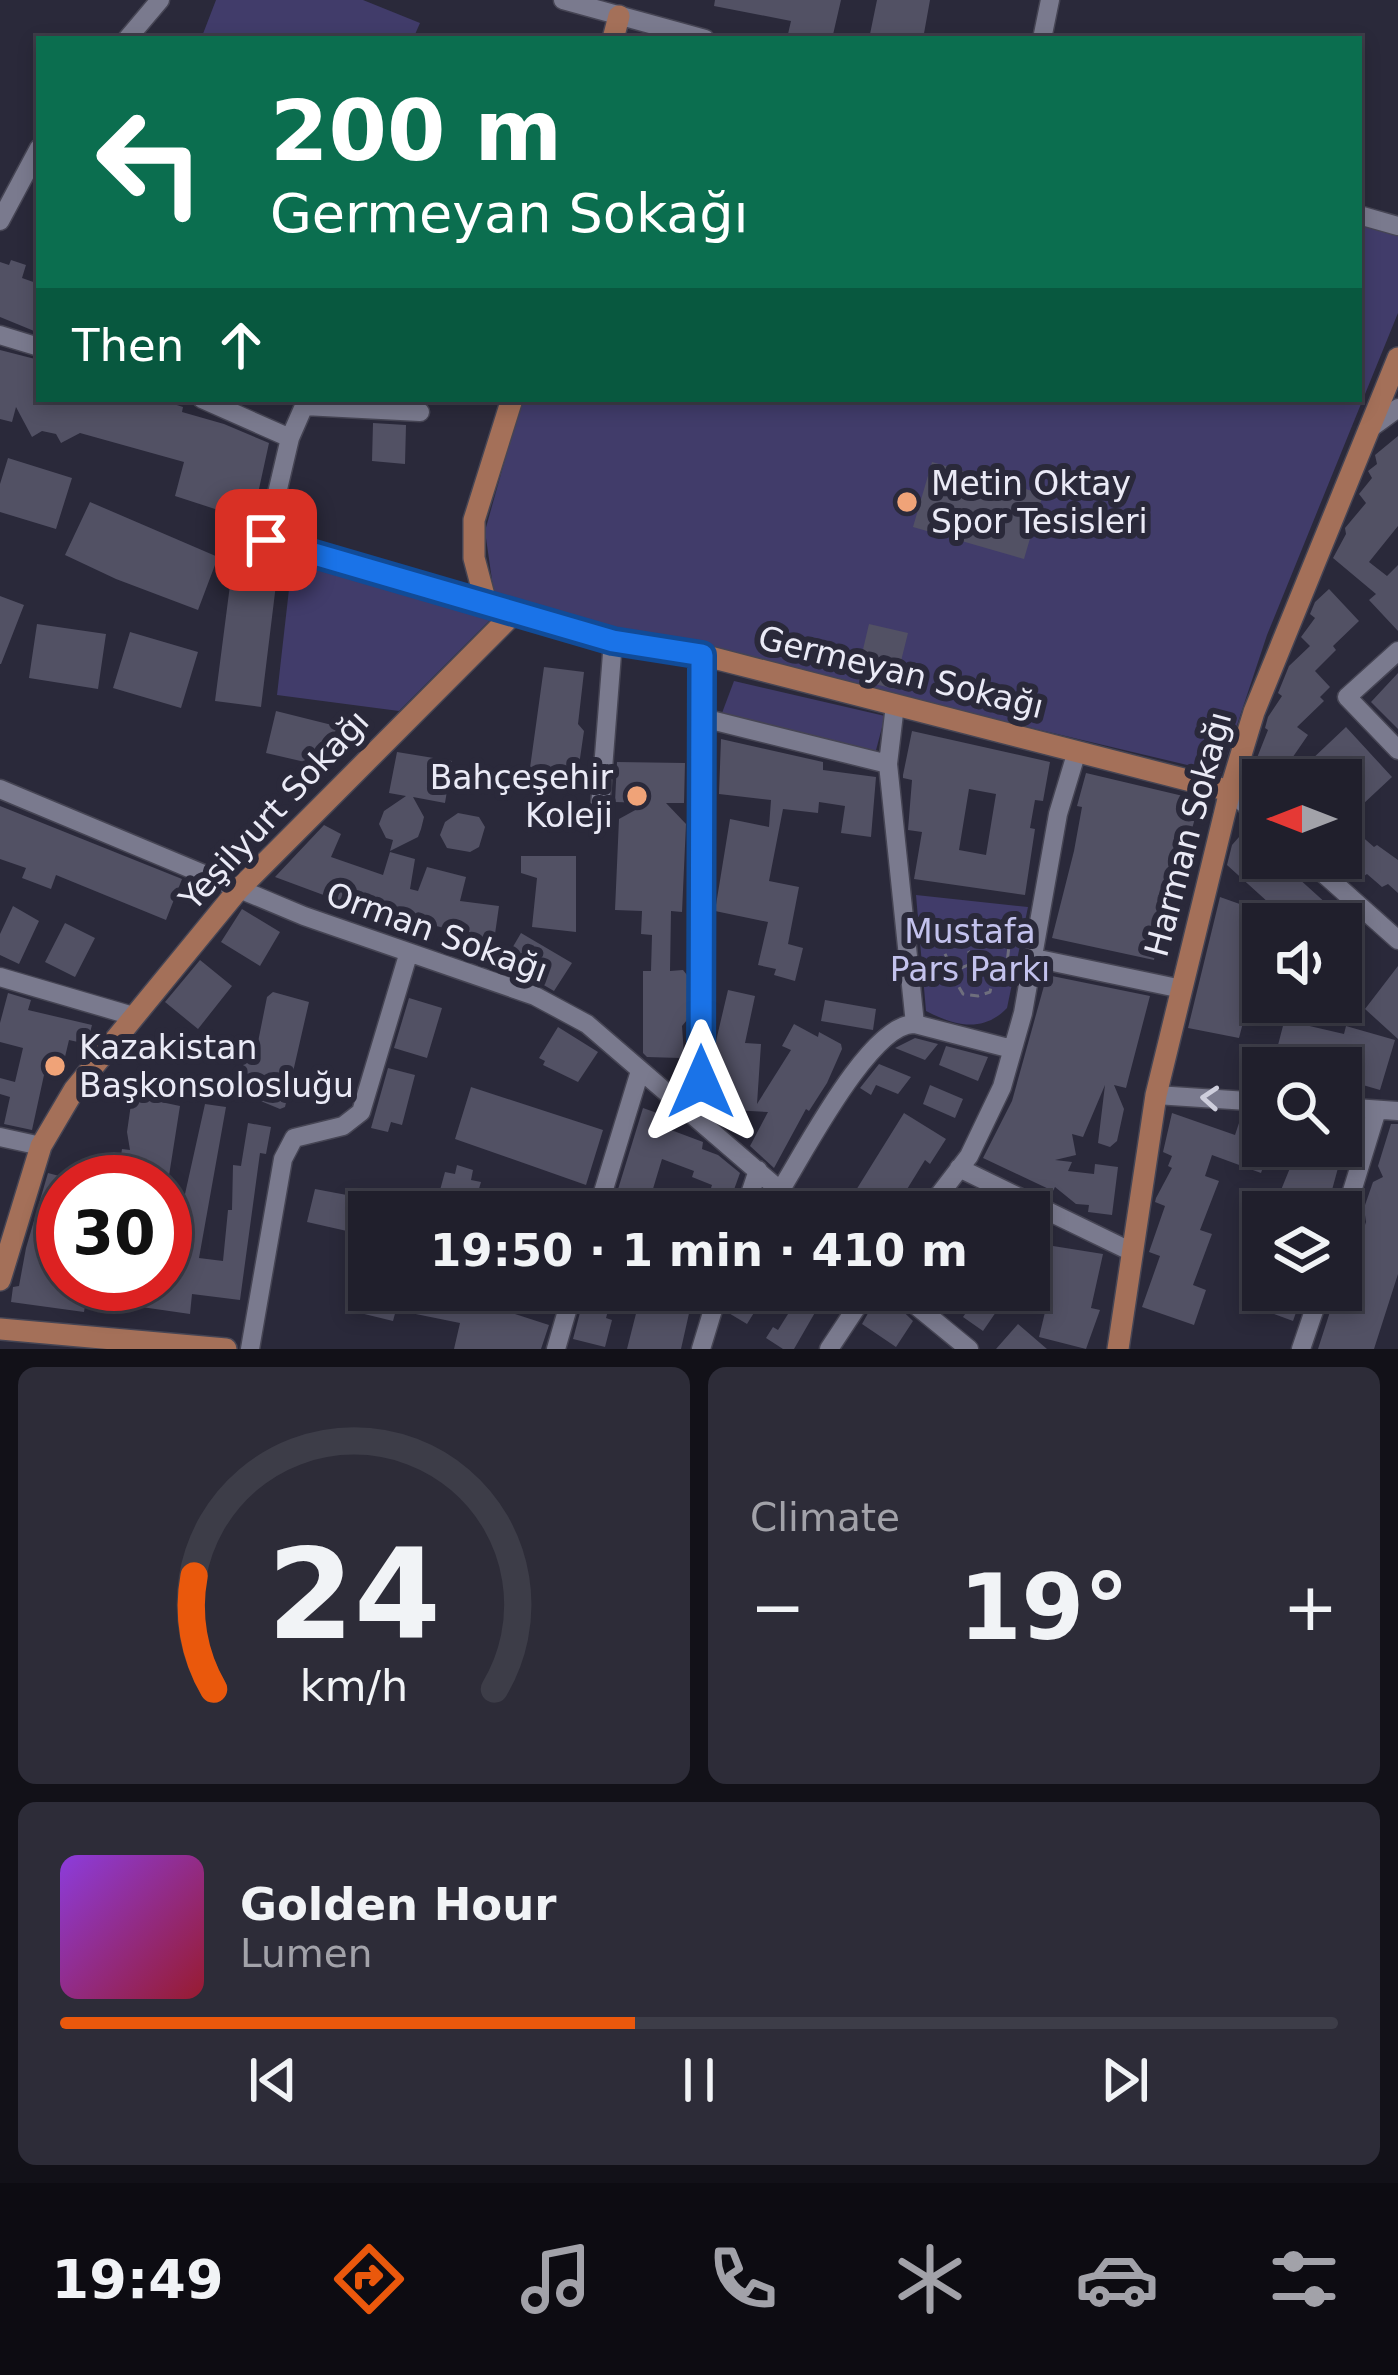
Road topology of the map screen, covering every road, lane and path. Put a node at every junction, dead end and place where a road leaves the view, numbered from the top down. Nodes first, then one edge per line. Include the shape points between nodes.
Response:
1 (160, 0) edge
2 (562, 0) edge
3 (1051, 0) edge
4 (619, 16) junction
5 (130, 36) edge
6 (614, 36) edge
7 (694, 36) edge
8 (1043, 36) edge
9 (36, 153) edge
10 (19, 184) edge
11 (1362, 216) edge
12 (0, 221) edge
13 (1398, 226) edge
14 (0, 335) edge
15 (36, 346) edge
16 (1398, 358) edge
17 (209, 402) edge
18 (511, 402) edge
19 (1398, 408) edge
20 (419, 412) dead end
21 (1372, 427) junction
22 (290, 438) junction
23 (487, 607) junction
24 (512, 615) junction
25 (613, 641) junction
26 (1398, 651) edge
27 (702, 655) junction
28 (895, 704) junction
29 (703, 718) junction
30 (1398, 750) edge
31 (1077, 751) junction
32 (889, 764) junction
33 (0, 789) edge
34 (1230, 791) junction
35 (1242, 802) edge
36 (599, 820) dead end
37 (1330, 879) edge
38 (238, 890) junction
39 (989, 935) junction
40 (960, 937) junction
41 (1398, 940) edge
42 (408, 955) junction
43 (1034, 958) junction
44 (975, 962) junction
45 (959, 969) junction
46 (909, 970) junction
47 (994, 974) junction
48 (0, 977) edge
49 (1182, 989) junction
50 (133, 1016) junction
51 (915, 1024) junction
52 (1012, 1049) junction
53 (640, 1070) junction
54 (1156, 1095) junction
55 (1242, 1101) edge
56 (1362, 1109) edge
57 (691, 1110) junction
58 (1377, 1110) junction
59 (1398, 1111) edge
60 (0, 1137) edge
61 (40, 1146) junction
62 (959, 1168) junction
63 (758, 1170) junction
64 (603, 1191) edge
65 (751, 1191) edge
66 (780, 1191) joint
67 (942, 1191) edge
68 (1352, 1191) edge
69 (9, 1208) edge
70 (1130, 1251) junction
71 (0, 1280) edge
72 (567, 1311) edge
73 (713, 1311) edge
74 (854, 1311) edge
75 (922, 1311) edge
76 (1314, 1311) edge
77 (0, 1329) edge
78 (30, 1340) edge
79 (226, 1349) edge
80 (250, 1349) edge
81 (556, 1349) edge
82 (701, 1349) edge
83 (830, 1349) edge
84 (968, 1349) edge
85 (1118, 1349) edge
86 (1301, 1349) edge

1 - 5 street
2 - 4 street
3 - 8 street
4 - 6 main road
4 - 7 street
9 - 10 street
10 - 12 street
11 - 13 street
14 - 15 street
16 - 21 main road, Harman Sokağı
17 - 22 street
18 - 23 main road via 474,520
19 - 21 street
20 - 22 street via 304,406
21 - 34 main road, Harman Sokağı via 1254,712
22 - 23 street via 266,540
23 - 24 main road
24 - 25 main road, Germeyan Sokağı
24 - 38 main road, Yeşilyurt Sokağı
25 - 27 main road, Germeyan Sokağı
25 - 36 street
26 - 30 street via 1347,697
27 - 28 main road, Germeyan Sokağı
27 - 29 street
28 - 31 main road, Germeyan Sokağı
28 - 32 street
29 - 32 street
29 - 57 street via 701,1082
31 - 34 main road, Germeyan Sokağı
31 - 43 street
32 - 46 street
33 - 38 street, Orman Sokağı
34 - 35 street, Germeyan Sokağı
34 - 49 main road, Harman Sokağı
37 - 41 street
38 - 42 street, Orman Sokağı
38 - 50 main road, Yeşilyurt Sokağı
39 - 40 path via 976,929
39 - 44 path
39 - 47 path via 1010,938 1007,963
40 - 44 path
40 - 45 path via 941,946
42 - 53 street, Orman Sokağı via 535,996 587,1024
42 - 80 street via 361,1112 343,1126 294,1138 283,1160
43 - 49 street
43 - 52 street
44 - 45 path
44 - 47 path
45 - 46 path
45 - 47 path via 962,994 978,997 990,992
46 - 51 street
48 - 50 street
49 - 54 main road, Harman Sokağı
50 - 61 main road, Yeşilyurt Sokağı
51 - 52 street
51 - 66 street via 881,1037
52 - 62 street via 1002,1087
53 - 57 street, Orman Sokağı
53 - 64 street
55 -> 54 street
54 - 70 main road, Harman Sokağı
56 - 58 street
57 - 63 street, Orman Sokağı
58 - 59 street
58 - 68 street
60 - 61 street
61 - 69 main road, Yeşilyurt Sokağı
62 - 67 street
62 - 70 street
63 - 65 street
63 - 66 street, Orman Sokağı
69 - 71 main road, Yeşilyurt Sokağı
70 - 85 main road, Harman Sokağı
72 - 81 street
73 - 82 street
74 - 83 street
75 - 84 street
76 - 86 street
77 - 78 main road
78 - 79 main road

